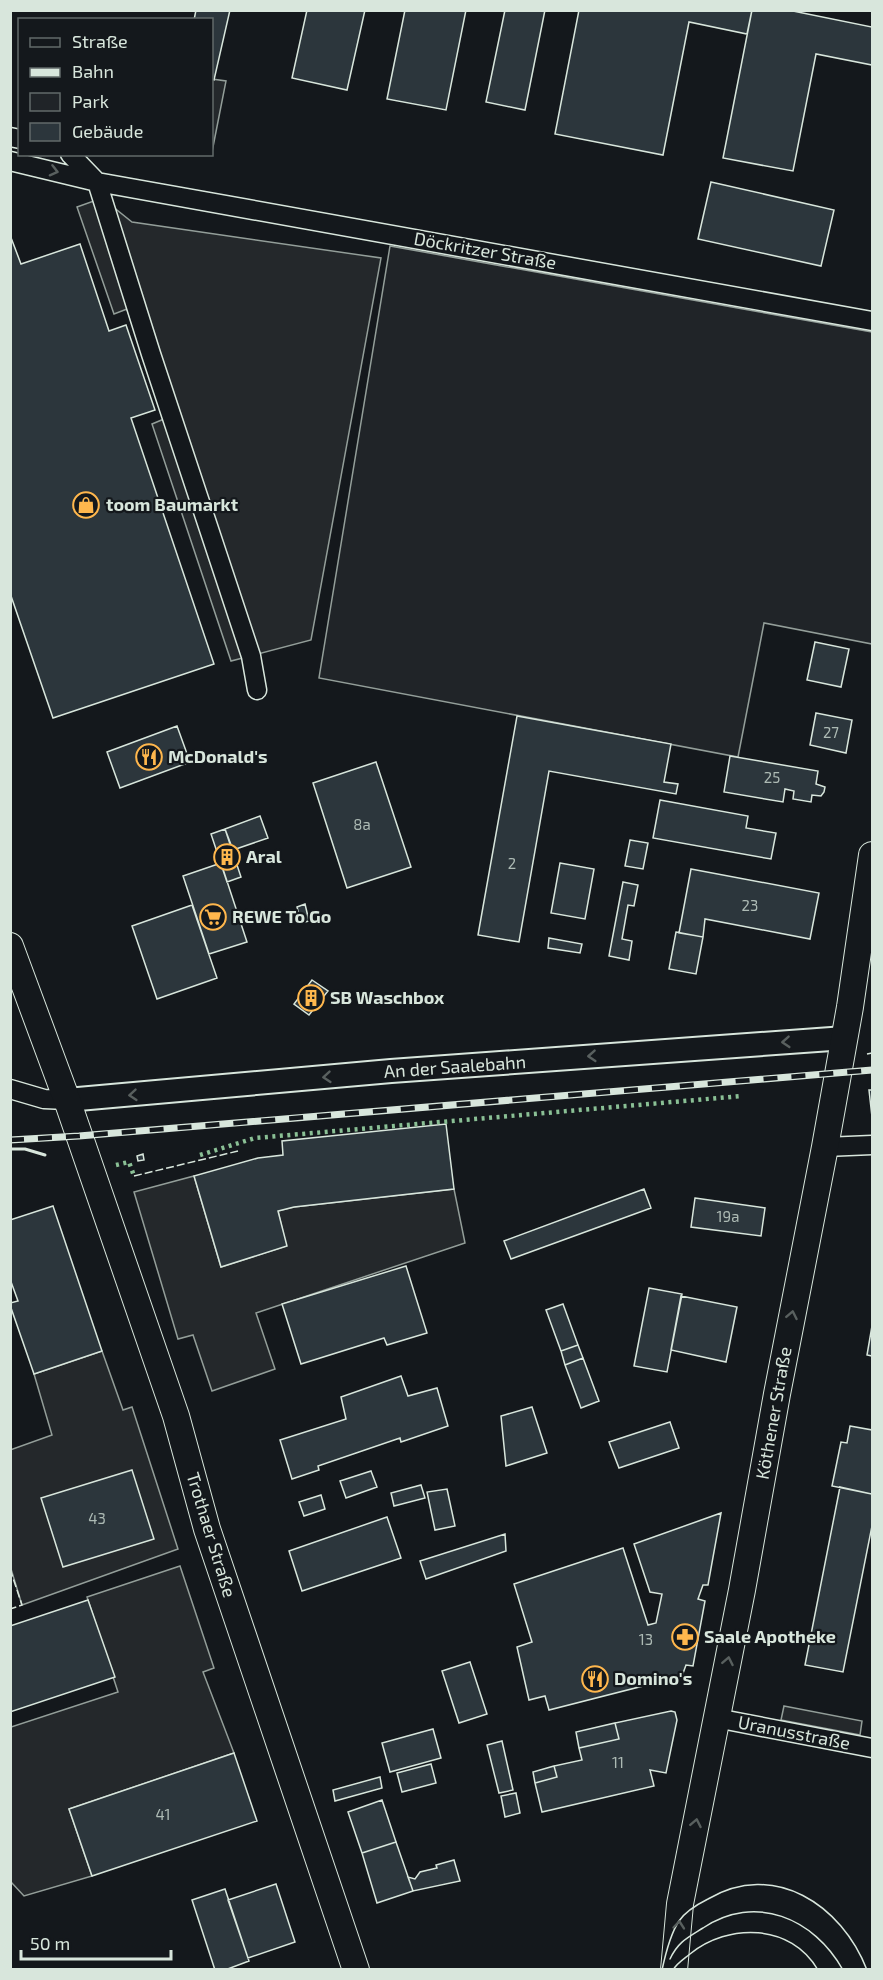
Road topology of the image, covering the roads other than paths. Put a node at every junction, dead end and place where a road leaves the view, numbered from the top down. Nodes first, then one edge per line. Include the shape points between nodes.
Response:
1 (72, 156) edge
2 (10, 160) edge
3 (97, 182) junction
4 (873, 321) edge
5 (257, 690) dead end
6 (873, 855) edge
7 (10, 946) edge
8 (844, 1038) junction
9 (10, 1089) edge
10 (67, 1100) junction
11 (873, 1145) edge
12 (825, 1147) junction
13 (716, 1718) junction
14 (873, 1748) edge
15 (356, 1970) edge
16 (675, 1970) edge

1 - 3 street
2 -> 3 street, Döckritzer Straße
3 - 4 street, Döckritzer Straße
3 - 5 street via 251,656
6 - 8 main road, Köthener Straße
7 - 10 main road, Trothaer Straße
8 -> 10 street, An der Saalebahn via 391,1071
8 - 12 main road, Köthener Straße
9 - 10 street via 44,1099
10 - 15 main road, Trothaer Straße via 176,1416 211,1541
11 - 12 street
13 -> 12 main road, Köthener Straße
13 - 14 street, Uranusstraße
16 -> 13 main road, Köthener Straße via 680,1904

